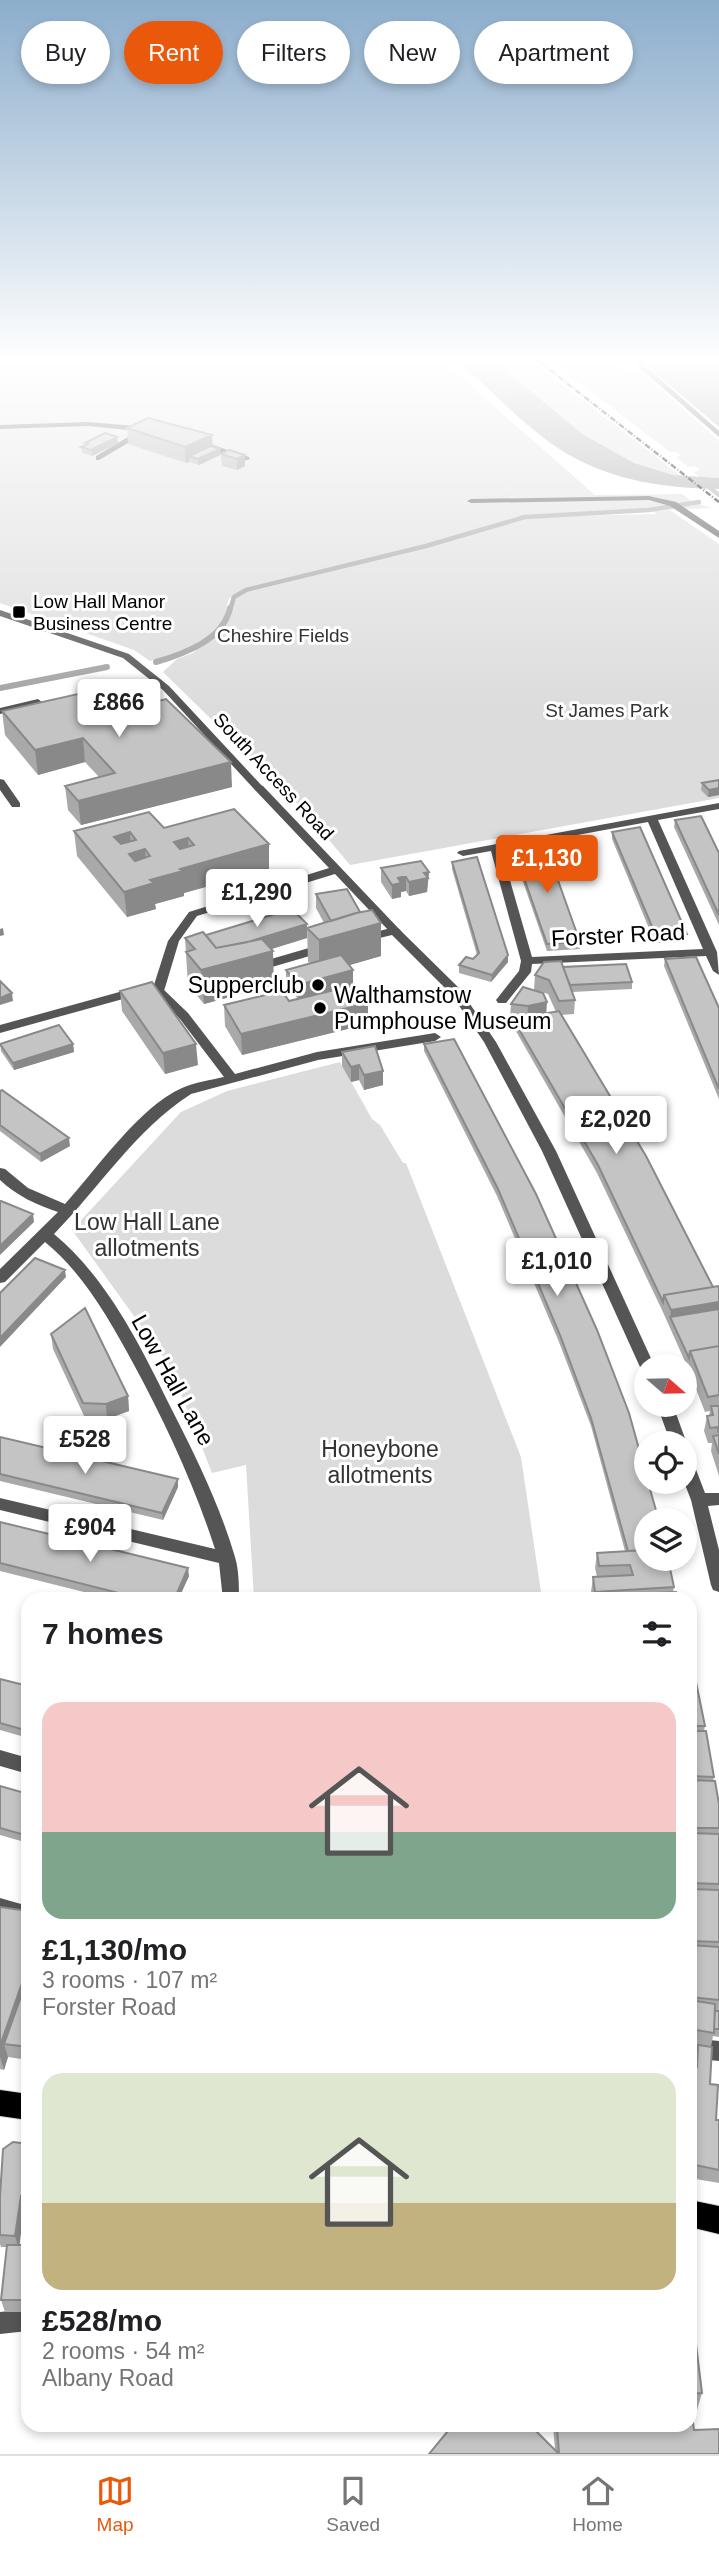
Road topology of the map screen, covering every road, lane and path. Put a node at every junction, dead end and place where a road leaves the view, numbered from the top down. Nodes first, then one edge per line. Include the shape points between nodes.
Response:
1 (471, 501) dead end
2 (719, 536) edge
3 (0, 613) edge
4 (69, 704) edge
5 (0, 711) edge
6 (0, 782) edge
7 (16, 805) dead end
8 (719, 806) edge
9 (652, 818) junction
10 (495, 847) junction
11 (463, 853) dead end
12 (336, 870) junction
13 (394, 931) junction
14 (354, 940) edge
15 (341, 943) edge
16 (711, 952) junction
17 (527, 961) junction
18 (242, 971) edge
19 (719, 971) edge
20 (158, 991) junction
21 (502, 1000) dead end
22 (0, 1030) edge
23 (435, 1037) dead end
24 (231, 1077) junction
25 (0, 1172) edge
26 (68, 1210) junction
27 (46, 1234) junction
28 (0, 1278) edge
29 (642, 1354) edge
30 (696, 1494) edge
31 (719, 1499) edge
32 (698, 1500) junction
33 (0, 1504) edge
34 (227, 1558) junction
35 (719, 1585) edge
36 (230, 1592) edge
37 (0, 1758) edge
38 (21, 1764) edge
39 (0, 1907) edge
40 (21, 1912) edge
41 (697, 2049) edge
42 (719, 2051) edge
43 (0, 2104) edge
44 (21, 2106) edge
45 (697, 2215) edge
46 (719, 2220) edge
47 (21, 2321) edge
48 (0, 2323) edge

1 - 2 street via 649,498 675,506
3 - 12 street, South Access Road via 125,656 166,688
4 - 5 street via 45,710 38,702
6 - 7 street
8 - 9 street
9 - 10 street
9 - 16 street
10 - 11 street
10 - 17 street, Forster Road
12 - 13 street, South Access Road
12 - 20 street via 192,914 167,951
13 - 14 street
13 - 29 street, South Access Road via 455,991 478,1025 549,1151
15 - 18 street
16 - 17 street, Forster Road
16 - 19 street
17 - 21 street, Forster Road via 526,972
20 - 22 street via 141,990
20 - 24 street
23 - 24 street via 317,1056
24 - 26 street via 167,1101
25 - 26 street via 16,1190
26 - 27 street
27 - 28 street
27 - 34 street, Low Hall Lane via 71,1255 93,1286 147,1378 194,1465
30 - 32 street
31 - 32 street
32 - 35 street
33 - 34 street
34 - 36 street, Low Hall Lane
37 - 38 street
39 - 40 street
41 - 42 street
43 - 44 main road
45 - 46 main road
47 - 48 street

